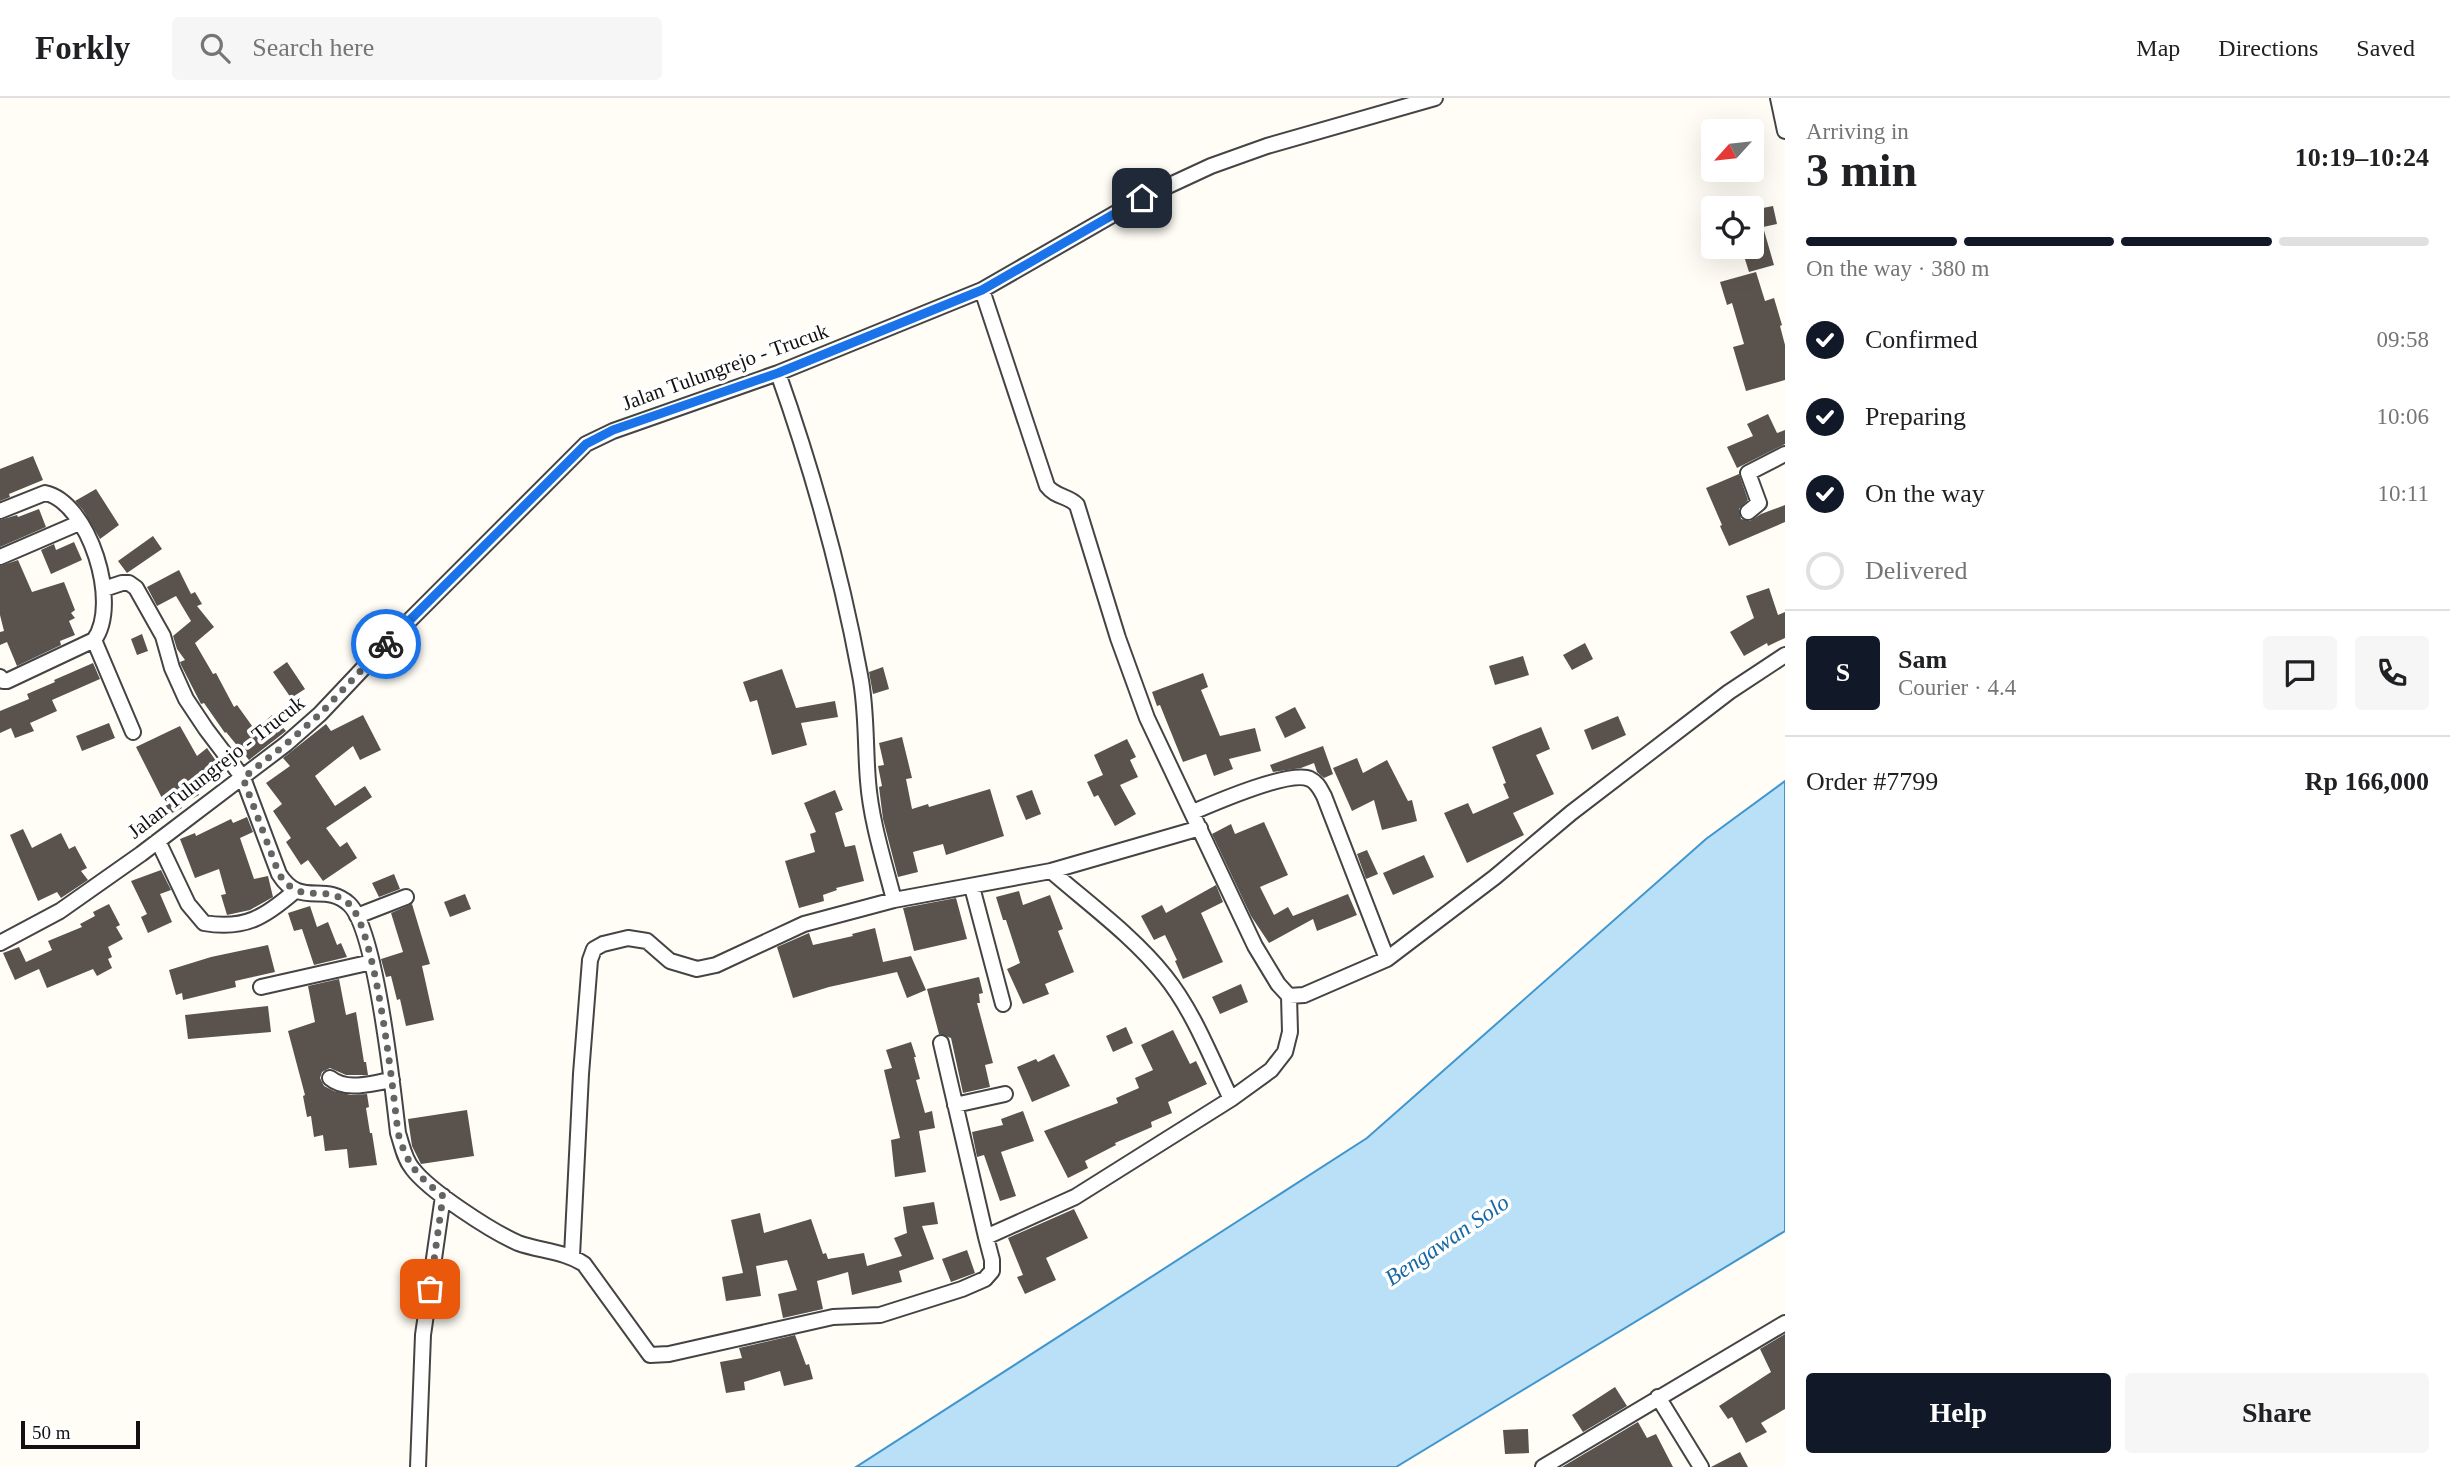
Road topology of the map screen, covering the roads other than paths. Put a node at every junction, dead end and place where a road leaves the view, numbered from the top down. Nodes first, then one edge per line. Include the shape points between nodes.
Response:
1 (1435, 98) edge
2 (1778, 98) edge
3 (1785, 131) edge
4 (982, 290) junction
5 (778, 373) junction
6 (1785, 454) edge
7 (0, 510) edge
8 (1748, 512) dead end
9 (79, 523) junction
10 (0, 557) edge
11 (104, 589) junction
12 (94, 640) junction
13 (1785, 655) edge
14 (0, 677) edge
15 (133, 732) dead end
16 (243, 778) junction
17 (1193, 812) junction
18 (1200, 828) junction
19 (158, 841) junction
20 (1051, 871) junction
21 (972, 887) junction
22 (295, 891) junction
23 (406, 897) dead end
24 (894, 900) junction
25 (357, 916) junction
26 (0, 943) edge
27 (1387, 959) junction
28 (372, 962) junction
29 (261, 987) dead end
30 (1289, 996) junction
31 (1003, 1004) dead end
32 (941, 1043) dead end
33 (330, 1078) dead end
34 (392, 1080) junction
35 (1005, 1094) dead end
36 (1231, 1099) junction
37 (955, 1105) junction
38 (443, 1196) junction
39 (986, 1237) junction
40 (572, 1256) junction
41 (1785, 1323) edge
42 (1658, 1397) junction
43 (418, 1467) edge
44 (1543, 1467) edge
45 (1701, 1467) edge

1 - 4 street, Jalan Tulungrejo - Trucuk via 1211,166 1142,198
2 - 3 street
4 - 5 street, Jalan Tulungrejo - Trucuk
4 - 17 street via 1047,486 1077,505 1132,683
5 - 16 street, Jalan Tulungrejo - Trucuk via 613,430 586,444 320,714
5 - 24 street via 838,572 860,677 874,821
6 - 8 street via 1748,473 1759,503
7 - 9 street via 45,493 61,499
9 - 10 street
9 - 11 street via 100,567
11 - 12 street via 102,618
11 - 16 street via 122,583 135,587 163,636 186,699
12 - 14 street via 7,681
12 - 15 street
13 - 27 street via 1581,805
16 - 19 street, Jalan Tulungrejo - Trucuk
16 - 22 street via 279,874
17 - 18 street
17 - 27 street via 1277,782 1312,780 1324,796
18 - 20 street
18 - 30 street via 1261,957
19 - 22 street via 188,904 204,923 251,922
19 - 26 street, Jalan Tulungrejo - Trucuk via 60,911
20 - 21 street
20 - 36 street via 1132,940 1166,977
21 - 24 street
21 - 31 street
22 - 25 street via 340,898
23 - 25 street
24 - 40 street via 804,924 716,965 697,969 670,961 647,941 628,938 594,949 582,1061
25 - 28 street
27 - 30 street via 1304,995
28 - 29 street
28 - 34 street
30 - 36 street via 1290,1032 1285,1052 1271,1070
32 - 37 street
33 - 34 street via 346,1087
34 - 38 street via 404,1153 416,1173
35 - 37 street
36 - 39 street via 1075,1197
37 - 39 street
38 - 40 street via 516,1242
38 - 43 street via 424,1335
39 - 40 street via 992,1271 962,1289 880,1315 833,1317 659,1356 650,1355 595,1276
41 - 42 street
42 - 44 street
42 - 45 street

